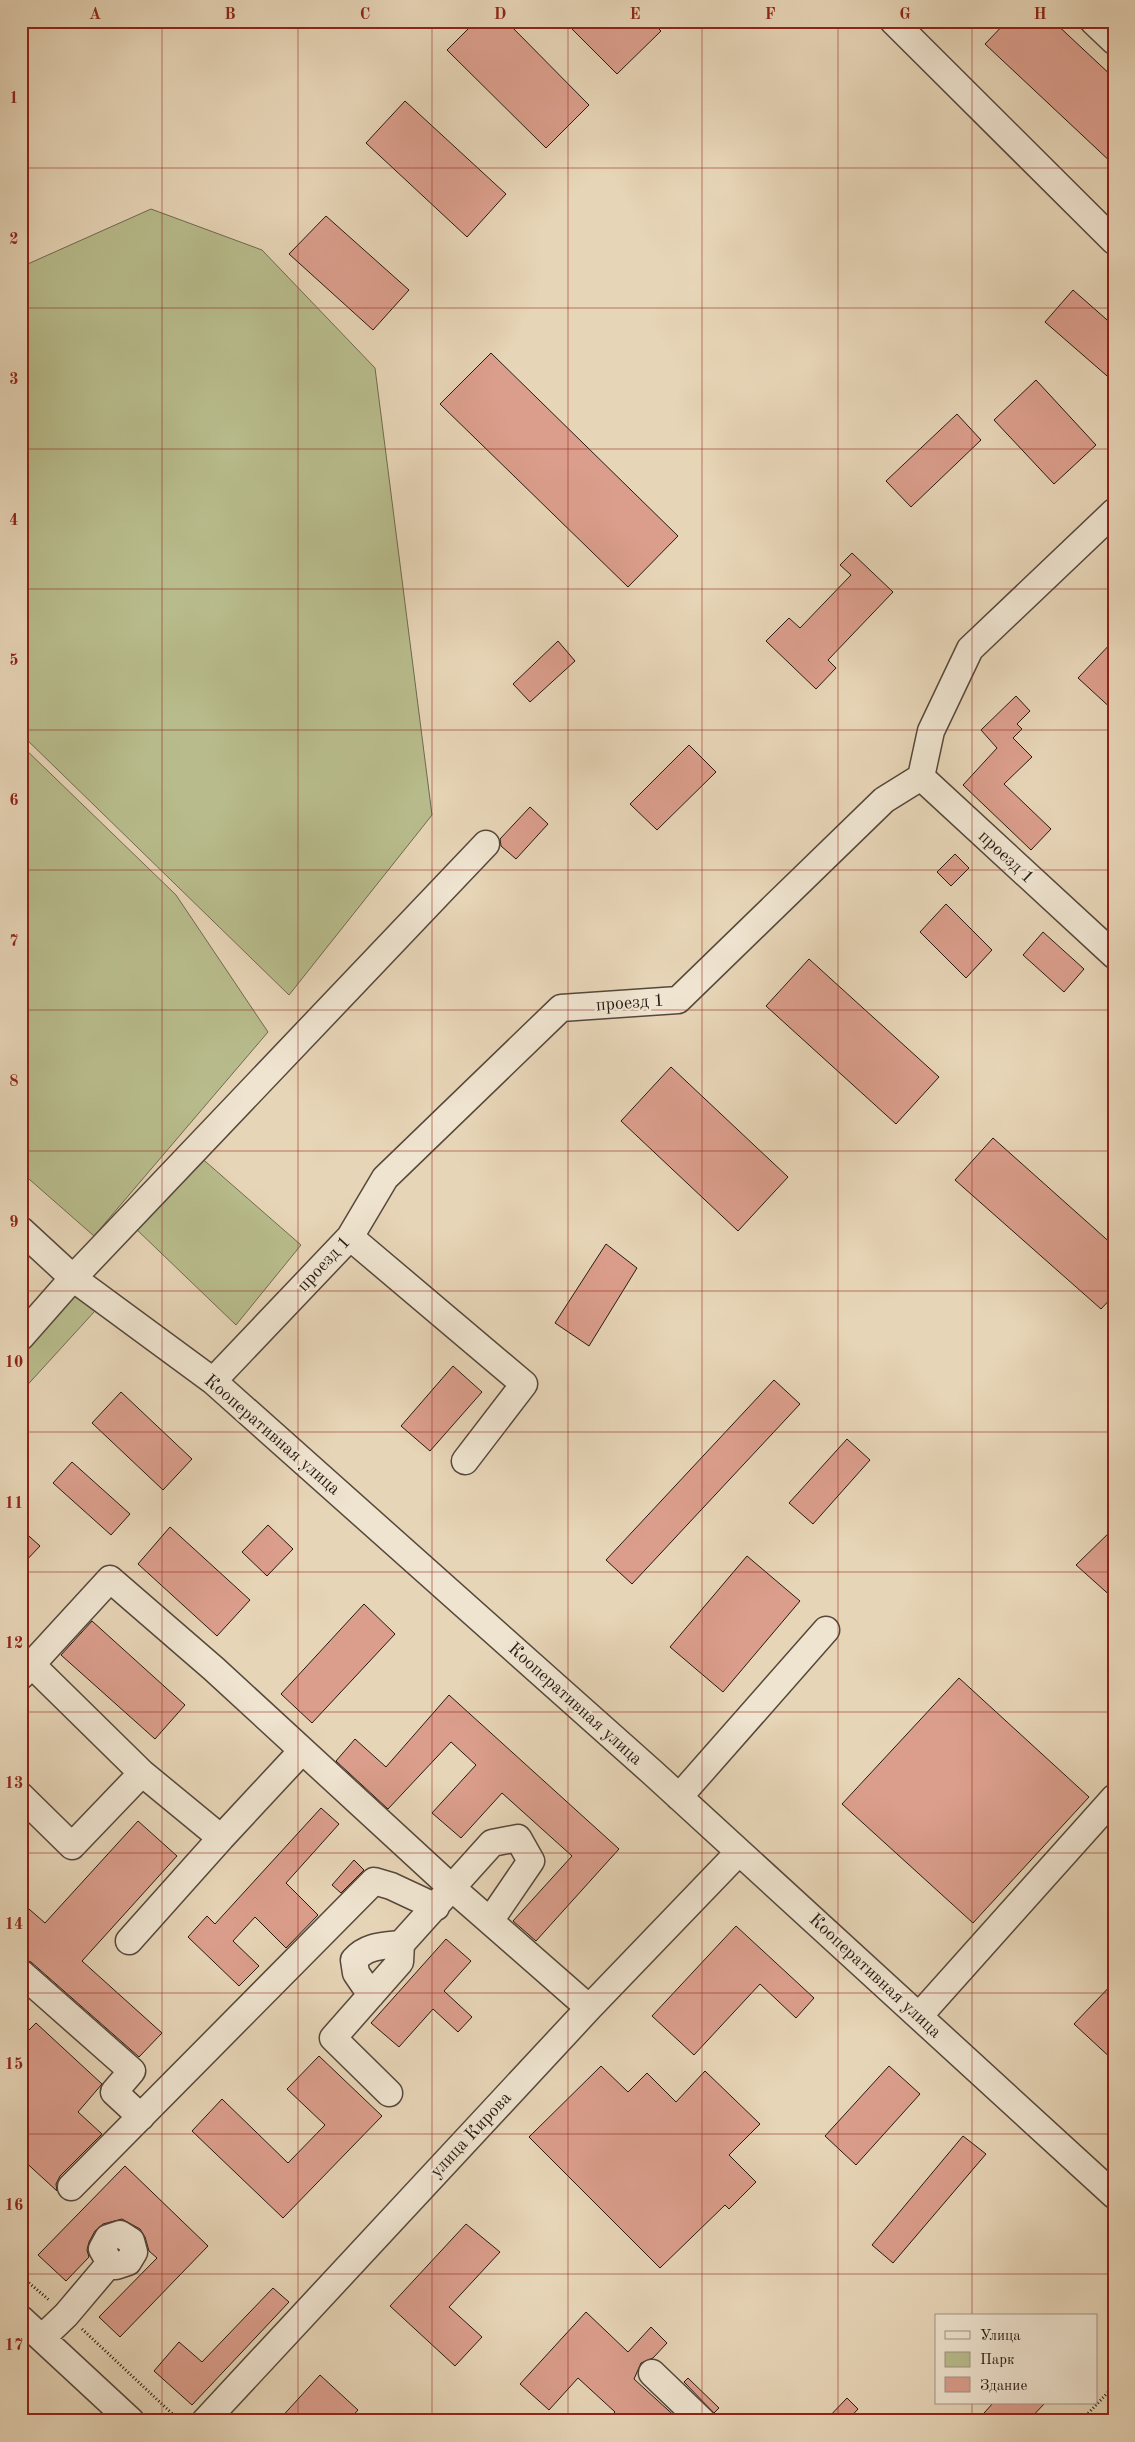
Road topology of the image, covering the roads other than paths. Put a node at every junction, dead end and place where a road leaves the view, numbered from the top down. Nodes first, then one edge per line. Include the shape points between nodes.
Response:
1 (893, 21) edge
2 (1093, 21) edge
3 (1114, 40) edge
4 (1114, 241) edge
5 (1114, 512) edge
6 (921, 777) junction
7 (486, 844) dead end
8 (1114, 955) edge
9 (21, 1230) edge
10 (350, 1237) junction
11 (73, 1278) junction
12 (21, 1337) edge
13 (213, 1381) junction
14 (465, 1461) dead end
15 (826, 1630) dead end
16 (27, 1671) edge
17 (302, 1752) junction
18 (142, 1774) junction
19 (21, 1796) edge
20 (679, 1797) junction
21 (1114, 1798) edge
22 (221, 1838) junction
23 (739, 1852) junction
24 (444, 1898) junction
25 (490, 1921) junction
26 (129, 1941) dead end
27 (401, 1944) junction
28 (21, 1973) edge
29 (371, 1995) junction
30 (589, 2008) junction
31 (919, 2016) junction
32 (390, 2093) dead end
33 (141, 2117) junction
34 (71, 2187) dead end
35 (1114, 2195) edge
36 (110, 2263) dead end
37 (21, 2320) edge
38 (42, 2338) junction
39 (652, 2373) dead end
40 (131, 2421) edge
41 (205, 2421) edge
42 (702, 2421) edge

1 - 4 street
2 - 3 street
5 - 6 street via 970,649 931,731
6 - 8 street, проезд 1
6 - 10 street, проезд 1 via 884,800 678,1000 562,1008 385,1178
7 - 11 street
9 - 11 street, Кооперативная улица
10 - 13 street, проезд 1
10 - 14 street via 524,1384
11 - 12 street
11 - 13 street, Кооперативная улица
13 - 20 street, Кооперативная улица
15 - 20 street
16 - 17 street via 110,1579 214,1669
16 - 18 street
17 - 22 street
17 - 24 street
18 - 19 street via 72,1846
18 - 22 street
20 - 23 street, Кооперативная улица
21 - 31 street
22 - 26 street
23 - 30 street, улица Кирова
23 - 31 street, Кооперативная улица
24 - 25 street
24 - 25 street via 492,1843 518,1838 531,1861
24 - 27 street
24 - 33 street via 374,1881
25 - 30 street
27 - 29 street via 400,1962
27 - 29 street via 371,1948 354,1960 356,1974
28 - 33 street via 132,2071 114,2092
29 - 32 street via 333,2038
30 - 41 street, улица Кирова
31 - 35 street, Кооперативная улица
33 - 34 street
36 - 38 street
37 - 38 street
38 - 40 street
39 - 42 street

